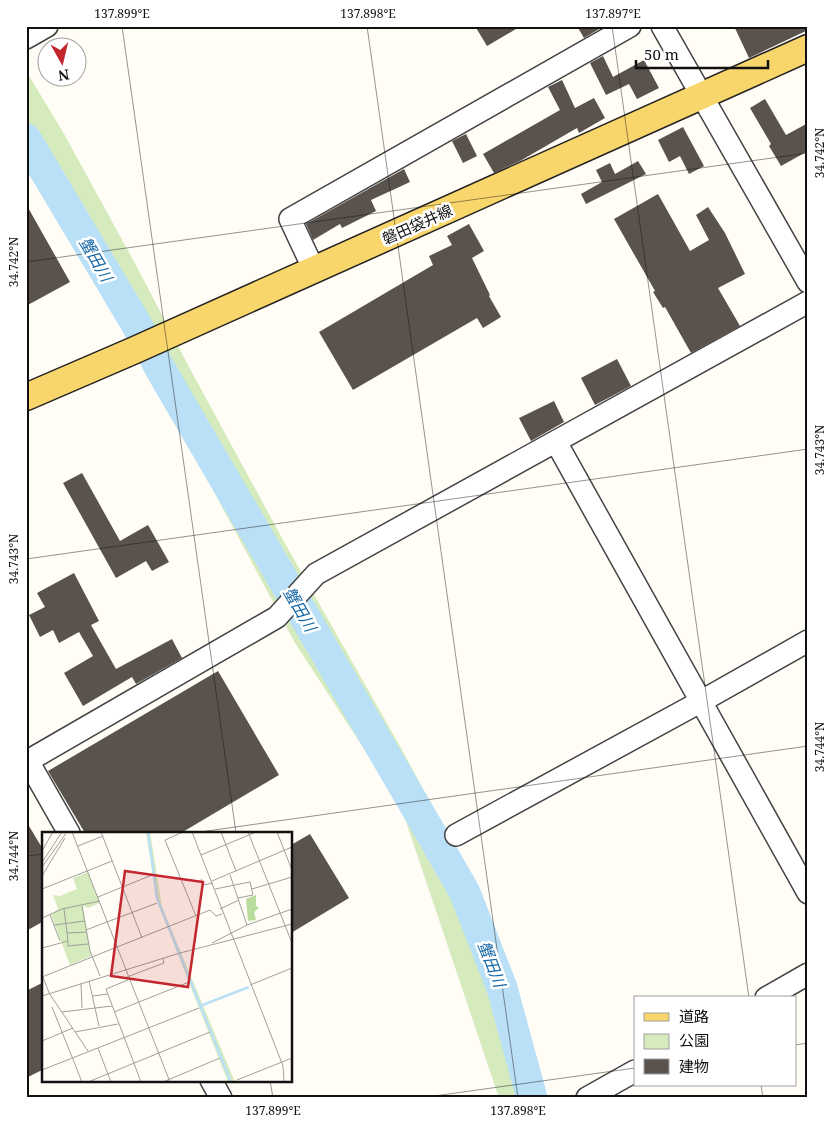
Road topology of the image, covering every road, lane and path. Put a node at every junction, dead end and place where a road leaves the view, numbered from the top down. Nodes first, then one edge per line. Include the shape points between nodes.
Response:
1 (47, 26) edge
2 (630, 26) edge
3 (662, 26) edge
4 (26, 38) edge
5 (808, 48) edge
6 (703, 96) junction
7 (314, 270) junction
8 (808, 282) edge
9 (808, 302) edge
10 (26, 397) edge
11 (556, 442) junction
12 (808, 641) edge
13 (700, 702) junction
14 (27, 762) edge
15 (69, 832) edge
16 (456, 835) dead end
17 (808, 893) edge
18 (808, 974) edge
19 (770, 996) edge
20 (634, 1072) edge
21 (212, 1082) edge
22 (221, 1098) edge
23 (587, 1098) edge

1 - 4 street
2 - 7 street via 290,219
3 - 6 street
5 - 6 main road, 磐田袋井線
6 - 7 main road, 磐田袋井線
6 - 8 street
7 - 10 main road, 磐田袋井線
9 - 11 street
11 - 13 street
11 - 14 street via 316,574 277,617
12 - 13 street
13 - 16 street
13 - 17 street
14 - 15 street
18 - 19 street
20 - 23 street
21 - 22 street

